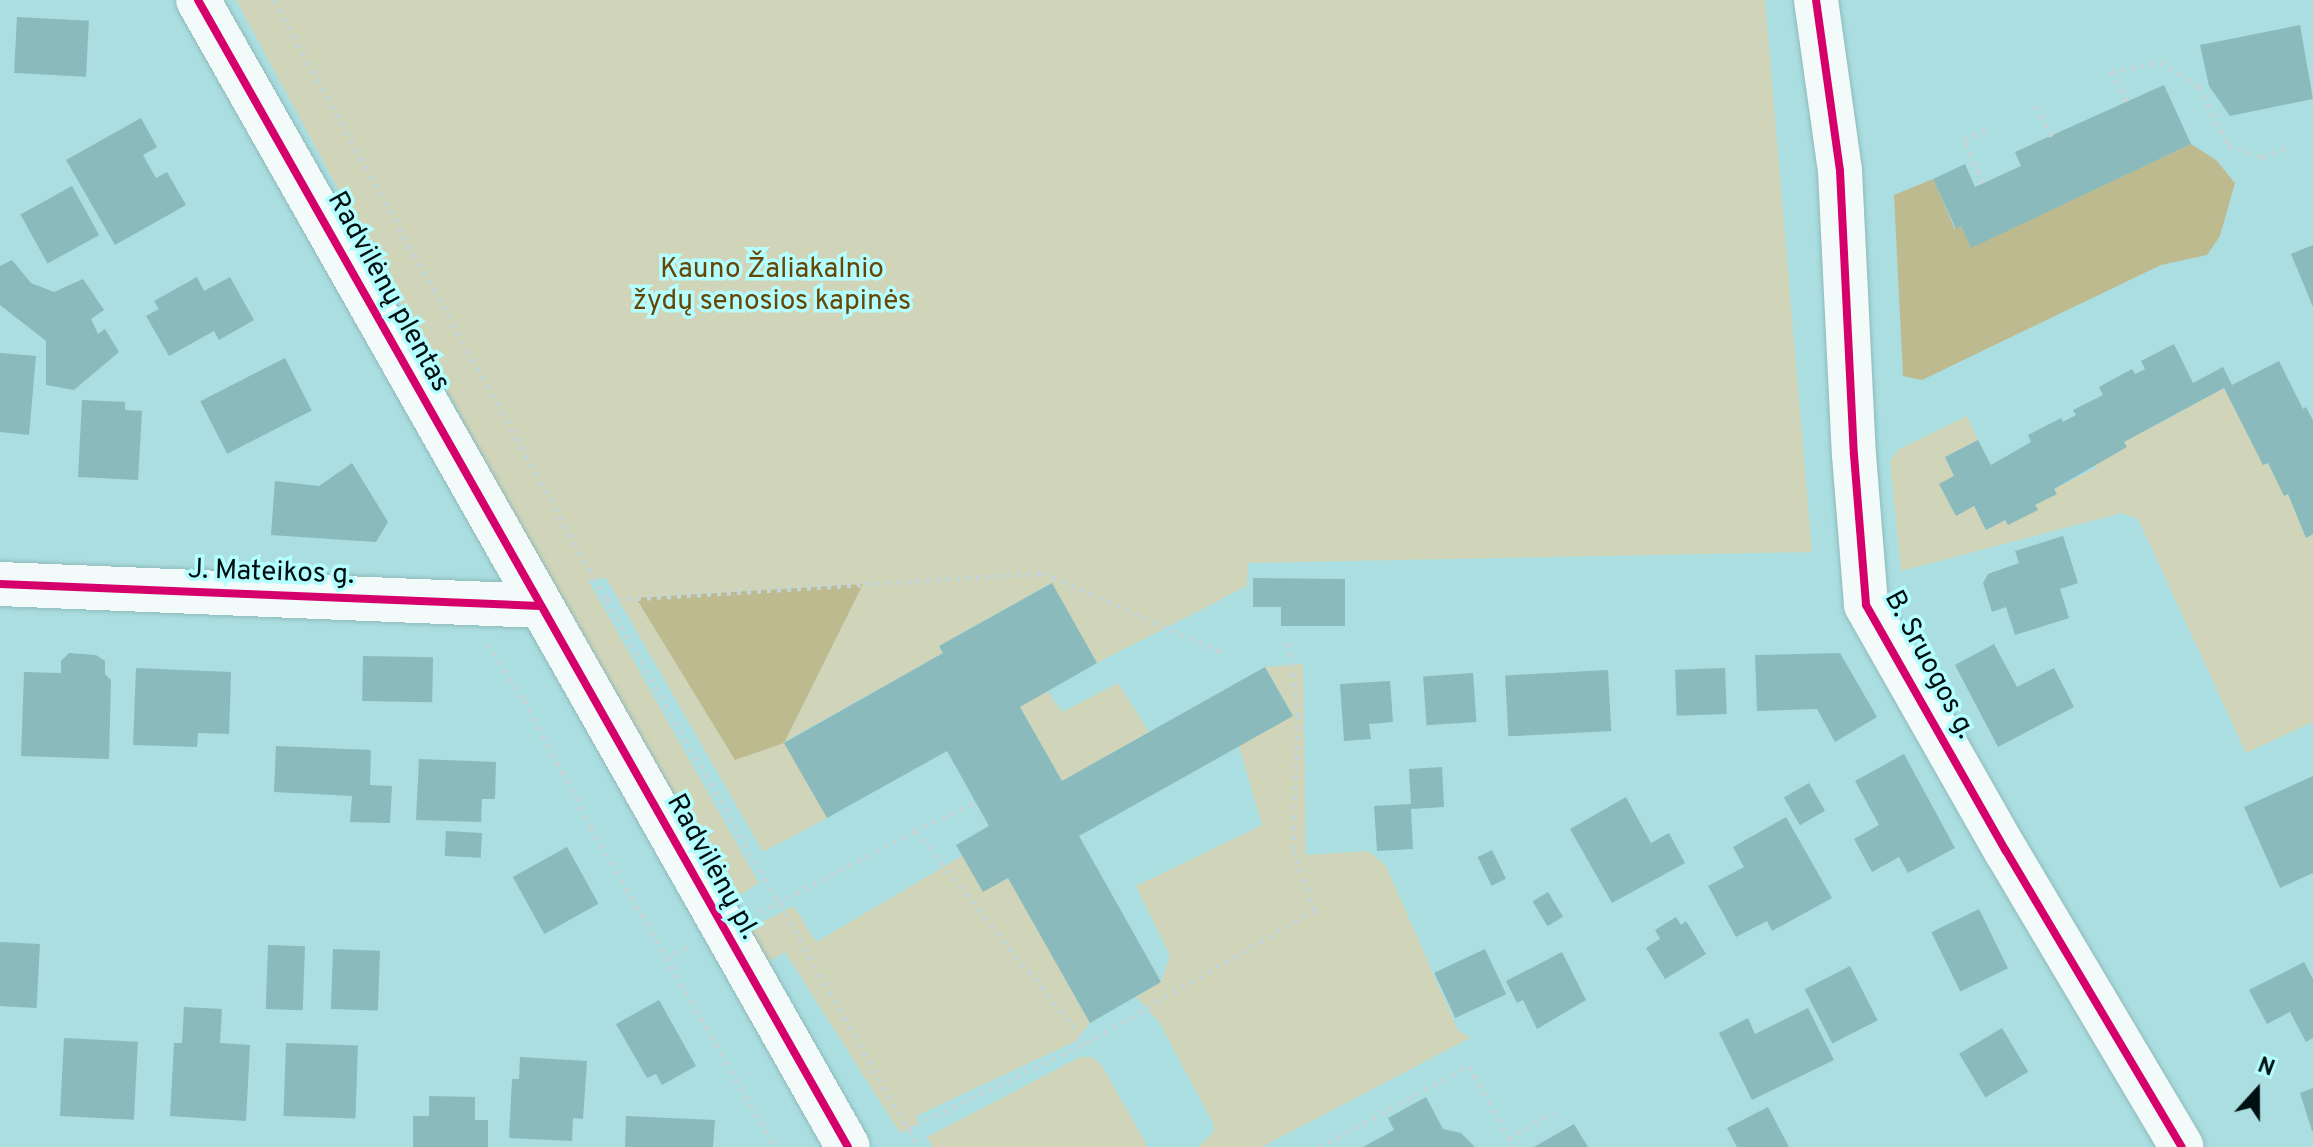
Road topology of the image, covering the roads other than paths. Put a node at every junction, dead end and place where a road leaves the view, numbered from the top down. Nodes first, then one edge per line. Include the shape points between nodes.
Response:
1 (198, 0) edge
2 (1816, 0) edge
3 (0, 584) edge
4 (540, 606) junction
5 (848, 1147) edge
6 (2182, 1147) edge

1 - 4 street, Radvilėnų plentas
2 - 6 street, B. Sruogos g. via 1840,171 1866,605
3 - 4 street, J. Mateikos g.
4 - 5 street, Radvilėnų pl.

